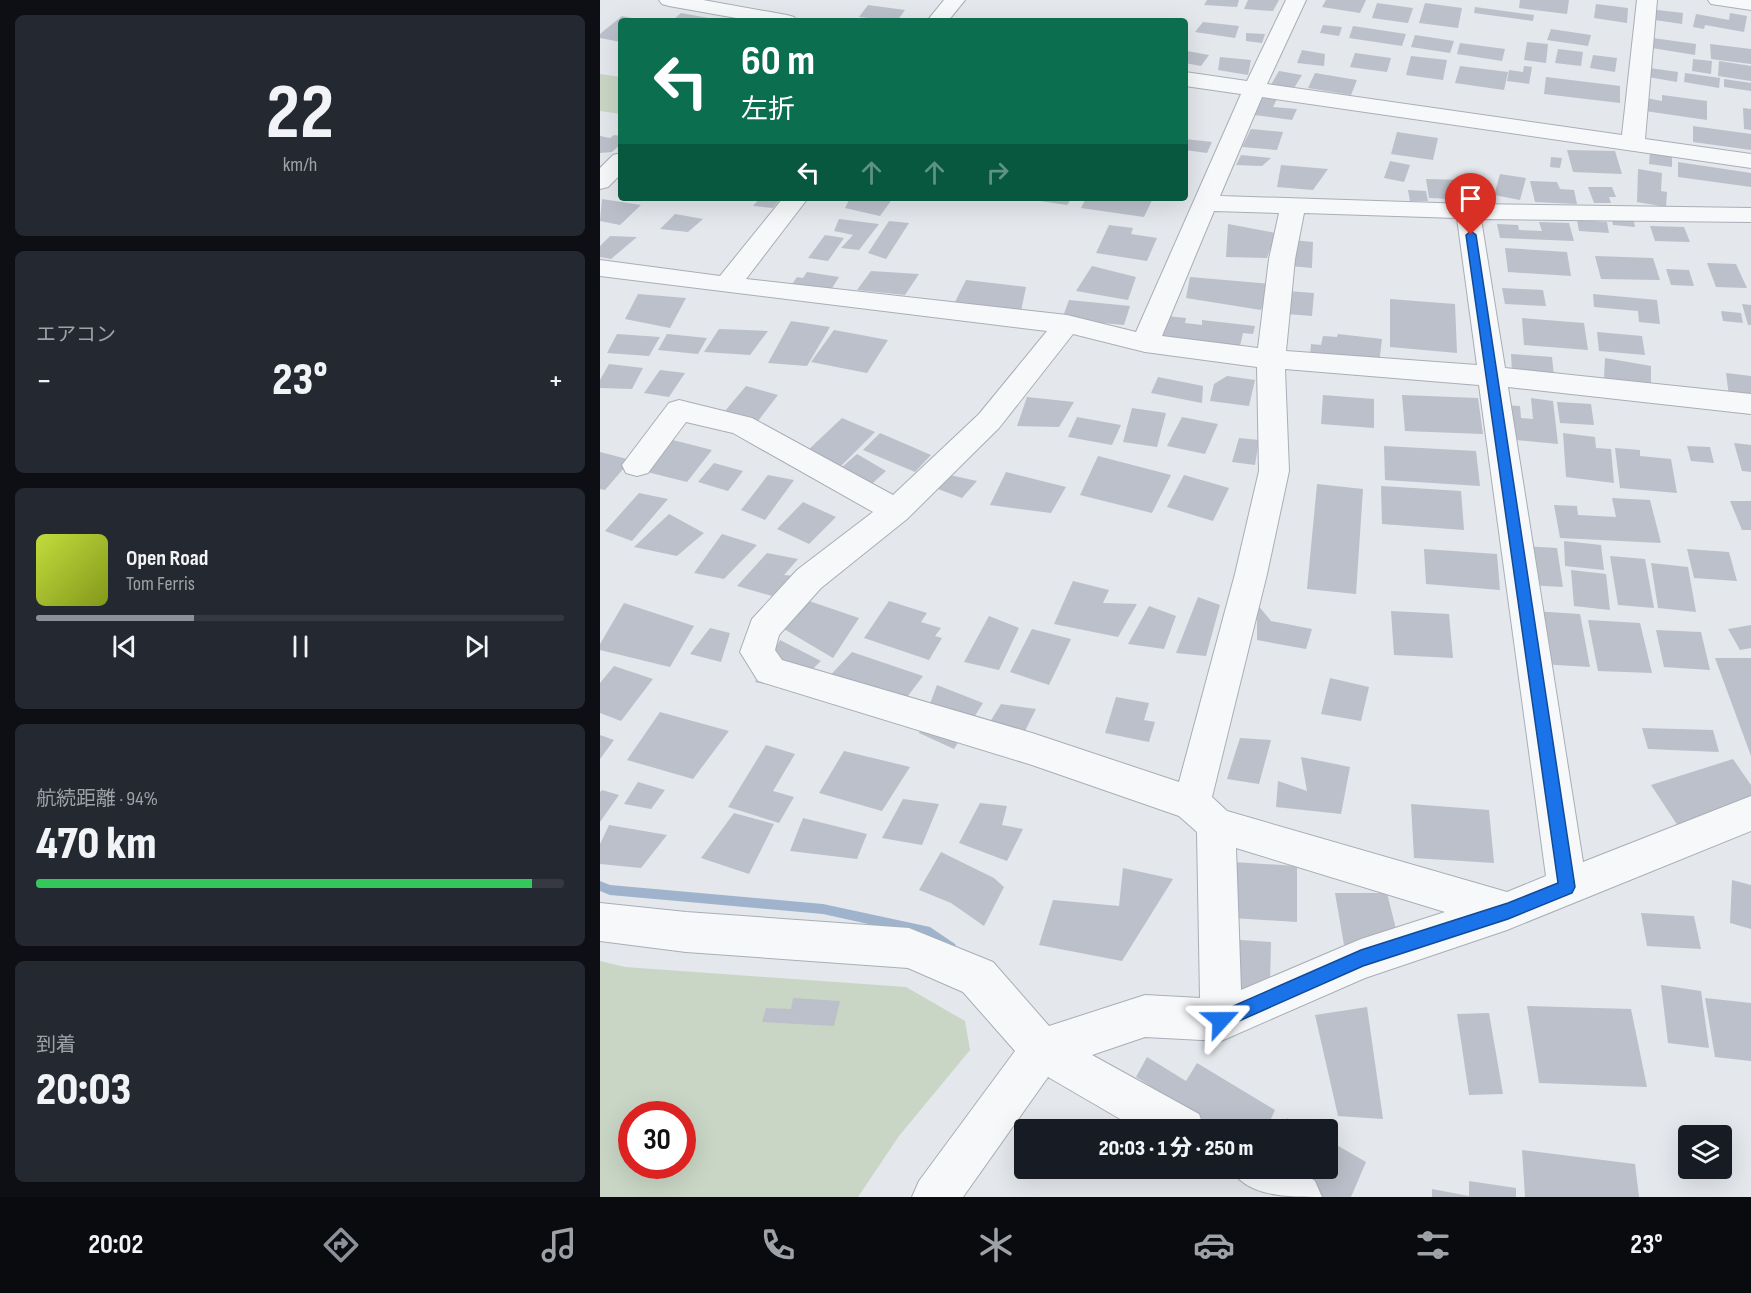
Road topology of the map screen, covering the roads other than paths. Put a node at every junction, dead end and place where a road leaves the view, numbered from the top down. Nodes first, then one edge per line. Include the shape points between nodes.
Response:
1 (669, 0) edge
2 (778, 0) edge
3 (955, 0) edge
4 (1296, 0) edge
5 (1647, 0) edge
6 (1718, 0) edge
7 (1751, 4) edge
8 (754, 18) edge
9 (760, 18) edge
10 (940, 18) edge
11 (1188, 79) edge
12 (1253, 88) junction
13 (1633, 144) junction
14 (1751, 162) edge
15 (618, 163) edge
16 (600, 182) edge
17 (794, 201) edge
18 (1208, 203) junction
19 (1293, 206) junction
20 (1468, 211) junction
21 (1751, 215) edge
22 (600, 268) edge
23 (727, 285) junction
24 (1067, 324) junction
25 (1145, 343) junction
26 (1271, 359) junction
27 (1493, 376) junction
28 (1751, 404) edge
29 (637, 465) dead end
30 (896, 511) junction
31 (1751, 813) edge
32 (1204, 814) junction
33 (1567, 887) junction
34 (1508, 911) junction
35 (600, 922) edge
36 (1221, 1020) junction
37 (1042, 1050) junction
38 (1164, 1119) edge
39 (1270, 1179) edge
40 (935, 1197) edge
41 (1299, 1197) edge

1 - 8 street
2 - 9 street
3 - 10 street
4 - 12 street
5 - 13 street
6 - 7 street
11 - 12 street
12 - 13 street
12 - 18 street
13 - 14 street
15 - 16 street
17 - 23 street
18 - 19 street
18 - 25 street
19 - 20 street
19 - 26 street via 1282,259
20 - 21 street
20 - 27 street
22 - 23 street
23 - 24 street
24 - 25 street
24 - 30 street via 989,421
25 - 26 street
26 - 27 street
26 - 32 street via 1274,471
27 - 28 street
27 - 33 street
29 - 30 street via 679,410 742,425
30 - 32 street via 810,579 764,629 757,652 770,671 1032,749
31 - 33 street
32 - 34 street
32 - 36 street
33 - 34 street
34 - 36 street via 1361,958
35 - 37 street via 909,948 978,977
36 - 37 street via 1145,1017
37 - 38 street
37 - 40 street
39 - 41 street

